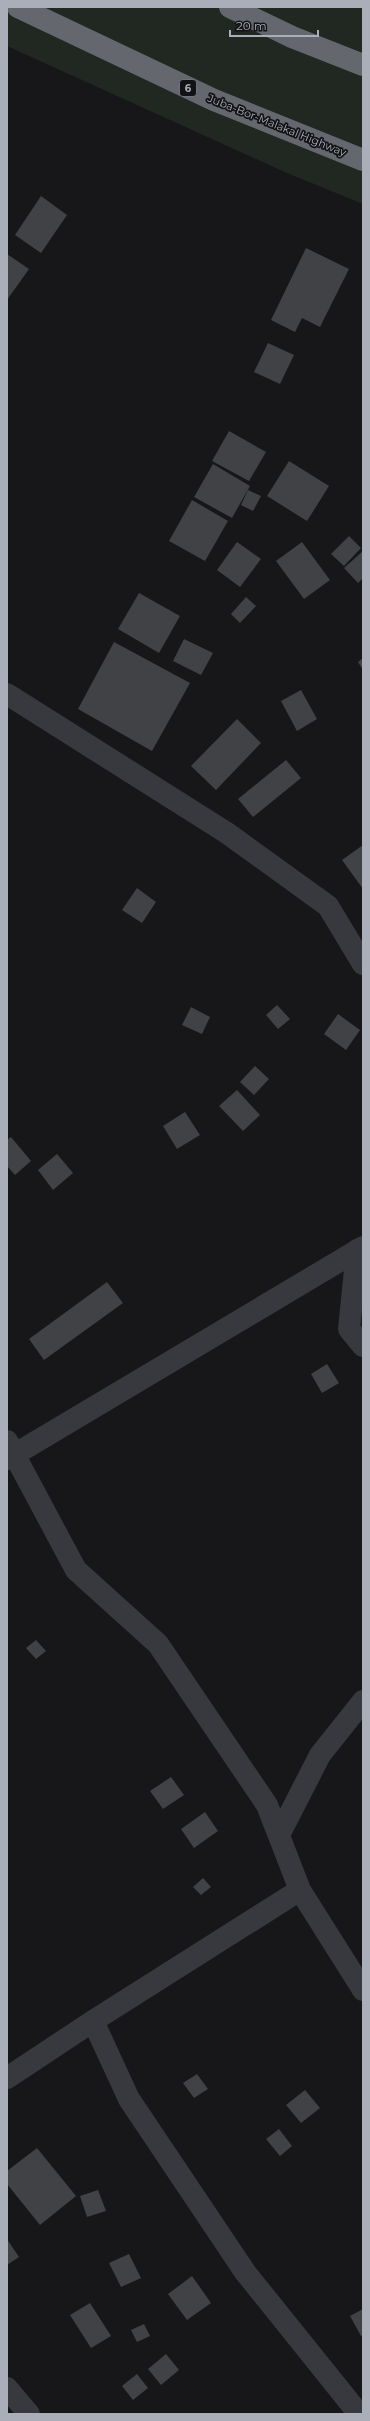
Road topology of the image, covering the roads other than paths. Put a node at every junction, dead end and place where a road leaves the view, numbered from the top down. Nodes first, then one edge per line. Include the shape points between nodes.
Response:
1 (18, 7) edge
2 (230, 7) edge
3 (363, 65) edge
4 (363, 160) edge
5 (7, 694) edge
6 (363, 964) edge
7 (360, 1249) edge
8 (363, 1346) edge
9 (9, 1452) edge
10 (363, 1701) edge
11 (279, 1835) junction
12 (300, 1890) junction
13 (363, 1990) edge
14 (93, 2021) junction
15 (7, 2078) edge
16 (7, 2388) edge
17 (29, 2414) edge
18 (359, 2414) edge

1 - 4 highway, Juba-Bor-Malakal Highway / 6 via 214,100
2 - 3 highway via 292,37
5 - 6 street via 227,833 328,906
7 - 8 street via 348,1329
7 - 9 street
9 - 11 street via 76,1570 158,1644 267,1805
10 - 11 street via 320,1755
11 - 12 street
12 - 13 street
12 - 14 street
14 - 15 street
14 - 18 street via 129,2099 240,2265
16 - 17 street

